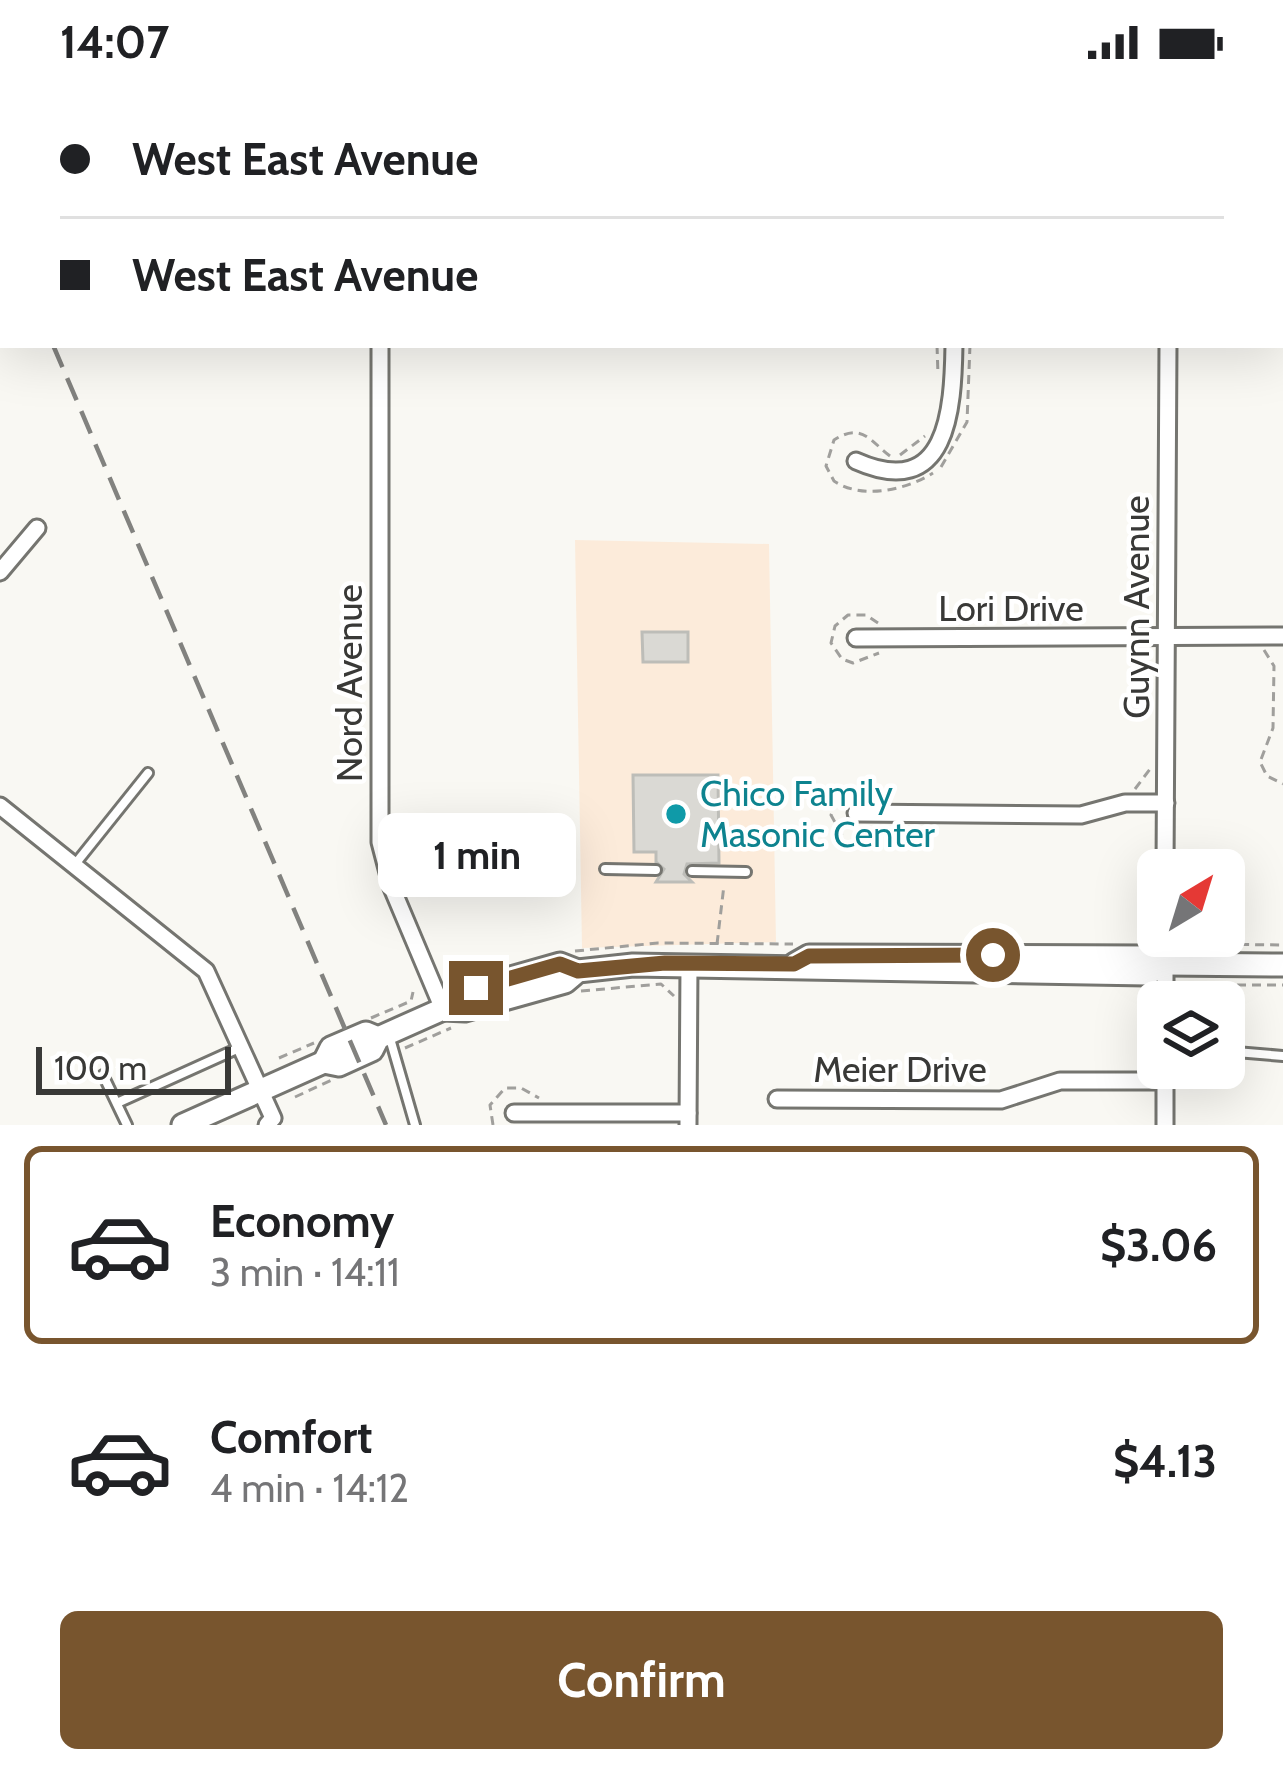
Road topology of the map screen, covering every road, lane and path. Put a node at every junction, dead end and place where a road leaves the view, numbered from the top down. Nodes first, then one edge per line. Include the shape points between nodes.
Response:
1 (380, 348) edge
2 (938, 348) edge
3 (953, 348) edge
4 (970, 348) edge
5 (1168, 348) edge
6 (938, 386) dead end
7 (931, 428) dead end
8 (856, 461) dead end
9 (37, 528) dead end
10 (0, 572) edge
11 (885, 626) dead end
12 (1166, 636) junction
13 (1283, 636) edge
14 (856, 638) dead end
15 (1258, 648) dead end
16 (888, 651) dead end
17 (1150, 766) dead end
18 (148, 772) dead end
19 (1283, 784) edge
20 (1123, 791) dead end
21 (884, 802) dead end
22 (1166, 803) junction
23 (0, 806) edge
24 (856, 814) dead end
25 (842, 835) dead end
26 (1166, 849) edge
27 (75, 865) junction
28 (605, 869) dead end
29 (656, 870) dead end
30 (692, 871) dead end
31 (724, 872) junction
32 (746, 872) dead end
33 (717, 944) junction
34 (810, 944) dead end
35 (1245, 945) edge
36 (1283, 945) edge
37 (1165, 957) edge
38 (688, 964) junction
39 (1165, 964) junction
40 (1283, 965) edge
41 (573, 972) junction
42 (1165, 981) edge
43 (1245, 985) edge
44 (1283, 985) edge
45 (675, 997) dead end
46 (451, 1017) junction
47 (386, 1042) junction
48 (243, 1046) junction
49 (1245, 1053) edge
50 (1283, 1056) edge
51 (103, 1075) dead end
52 (1137, 1076) edge
53 (342, 1077) dead end
54 (1165, 1089) edge
55 (262, 1090) junction
56 (295, 1096) dead end
57 (544, 1099) dead end
58 (776, 1099) dead end
59 (117, 1103) junction
60 (514, 1113) dead end
61 (688, 1119) edge
62 (127, 1125) edge
63 (183, 1125) edge
64 (267, 1125) edge
65 (416, 1125) edge
66 (493, 1125) edge
67 (1165, 1125) edge

1 - 46 street, Nord Avenue via 380,842 392,888
2 - 6 path
3 - 8 street via 952,414 940,444 899,472
4 - 7 path via 967,422 941,467 886,490 844,488 828,471 830,445 845,433 868,434 892,456 915,447
5 - 12 street, Guynn Avenue
9 - 10 street
11 - 16 path via 848,614 831,643 853,663
12 - 13 street, Lori Drive
12 - 14 street, Lori Drive
12 - 22 street, Guynn Avenue
15 - 19 path via 1274,666 1273,731 1260,762 1270,780
17 - 20 path via 1141,785
18 - 27 lane
21 - 25 path via 863,790 842,794 831,815
22 - 24 street via 1081,815
22 - 26 street, Guynn Avenue
23 - 27 street
27 - 48 street via 206,971
28 - 29 lane
30 - 31 lane
31 - 32 lane
31 - 33 path
33 - 34 path
33 - 41 path
35 - 36 path
37 - 39 street
38 - 39 main road via 1147,974
38 - 41 main road
38 - 61 street
39 - 40 main road
39 - 42 street
41 - 45 path via 661,984
41 - 46 main road via 565,982
43 - 44 path
46 - 47 main road
46 - 47 path
47 - 55 main road via 366,1033
47 - 65 lane
48 - 55 street
48 - 59 lane
49 - 50 lane
51 - 59 lane
52 - 58 street, Meier Drive via 1060,1082 1001,1100
53 - 56 path
54 - 67 street
55 - 63 main road
55 - 64 street via 273,1118
57 - 66 path via 505,1088 490,1105
59 - 62 lane
60 - 61 street

